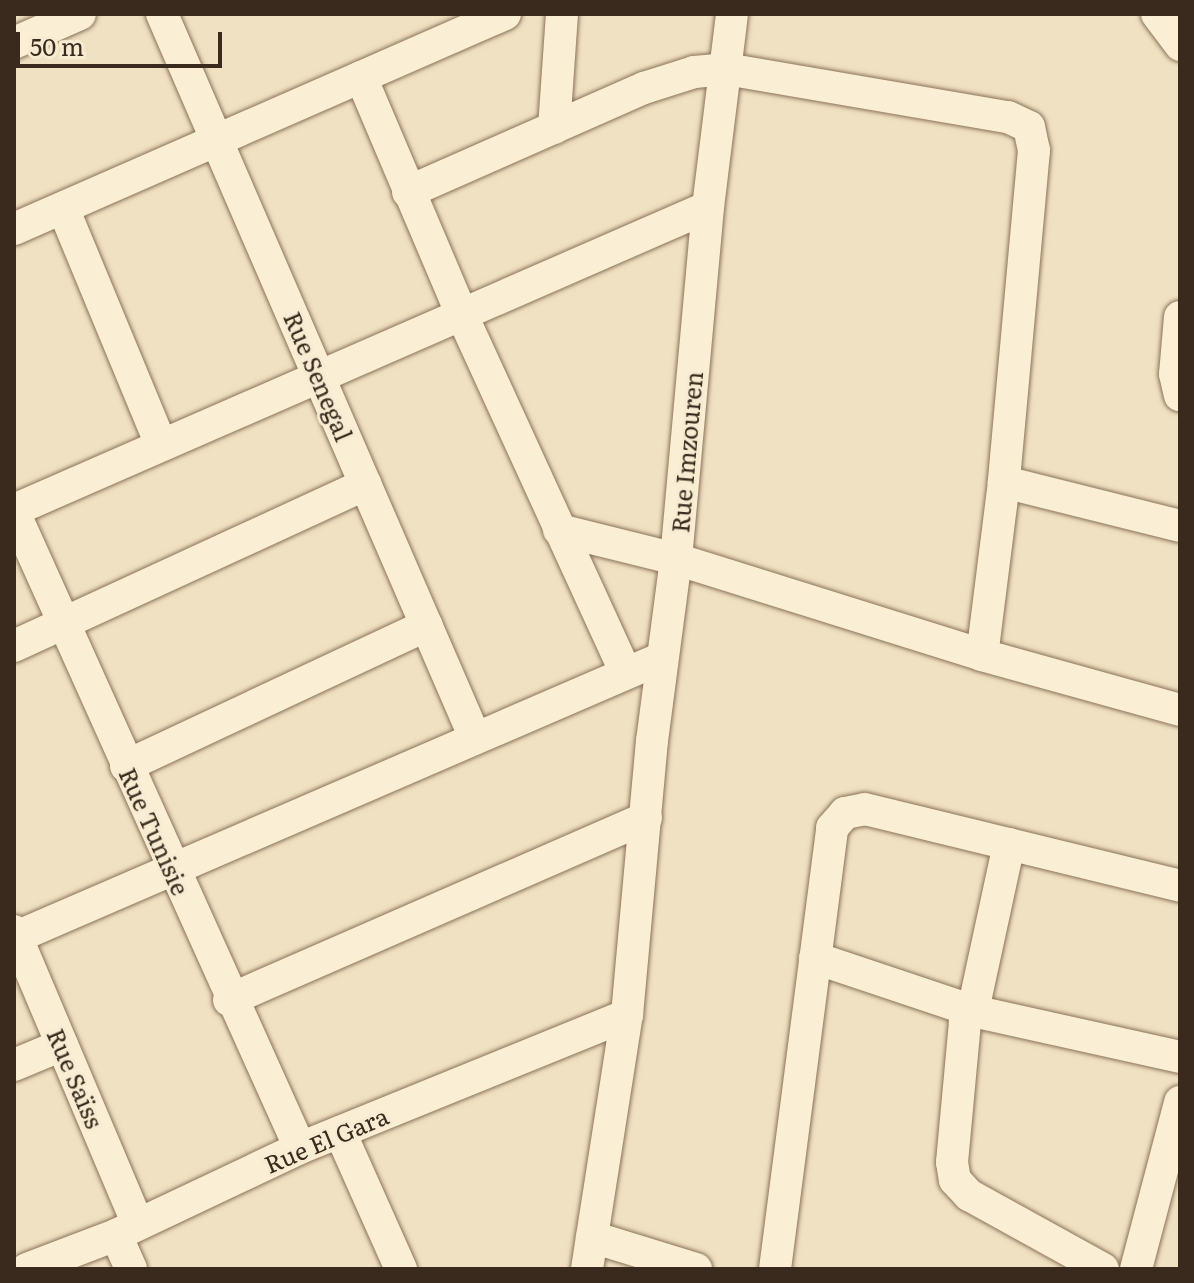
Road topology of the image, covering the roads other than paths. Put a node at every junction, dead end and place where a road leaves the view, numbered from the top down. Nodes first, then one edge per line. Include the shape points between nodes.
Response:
1 (80, 14) edge
2 (162, 14) edge
3 (505, 14) edge
4 (562, 14) edge
5 (732, 14) edge
6 (1157, 14) edge
7 (14, 43) edge
8 (1180, 45) edge
9 (726, 69) junction
10 (361, 77) junction
11 (554, 128) junction
12 (217, 140) junction
13 (408, 192) junction
14 (708, 207) junction
15 (63, 208) junction
16 (14, 229) edge
17 (461, 313) junction
18 (1180, 317) edge
19 (319, 376) junction
20 (1180, 395) edge
21 (161, 445) junction
22 (1004, 482) junction
23 (366, 484) junction
24 (14, 511) edge
25 (1180, 526) edge
26 (559, 530) junction
27 (676, 559) junction
28 (63, 623) junction
29 (427, 625) junction
30 (14, 646) edge
31 (982, 655) junction
32 (662, 658) junction
33 (625, 672) junction
34 (1180, 710) edge
35 (475, 738) junction
36 (126, 766) junction
37 (646, 818) junction
38 (1009, 844) junction
39 (172, 869) junction
40 (1180, 886) edge
41 (15, 935) edge
42 (815, 958) junction
43 (229, 1000) junction
44 (973, 1011) junction
45 (627, 1015) junction
46 (62, 1045) junction
47 (1180, 1057) edge
48 (14, 1065) edge
49 (1180, 1102) edge
50 (340, 1132) junction
51 (300, 1148) junction
52 (127, 1230) junction
53 (592, 1237) junction
54 (27, 1269) edge
55 (131, 1269) edge
56 (401, 1269) edge
57 (587, 1269) edge
58 (696, 1269) edge
59 (775, 1269) edge
60 (1103, 1269) edge
61 (1136, 1269) edge

1 - 7 street
2 - 12 street, Rue Senegal
3 - 10 street
4 - 11 street
5 - 9 street, Rue Imzouren
6 - 8 street
9 - 11 street via 694,72 644,88
9 - 14 street, Rue Imzouren
9 - 22 street via 1008,117 1029,127 1034,150
10 - 12 street
10 - 13 street
11 - 13 street
12 - 15 street
12 - 19 street, Rue Senegal
13 - 17 street
14 - 17 street
14 - 27 street, Rue Imzouren
15 - 16 street
15 - 21 street
17 - 19 street
17 - 26 street
18 - 20 street via 1175,374
19 - 21 street
19 - 23 street, Rue Senegal
21 - 24 street
22 - 25 street
22 - 31 street
23 - 28 street
23 - 29 street, Rue Senegal
24 - 28 street, Rue Tunisie
26 - 27 street
26 - 33 street
27 - 31 street, Rue Imzouren
27 - 32 street
28 - 30 street
28 - 36 street, Rue Tunisie
29 - 35 street, Rue Senegal
29 - 36 street
31 - 34 street, Rue Imzouren
32 - 33 street
32 - 37 street
33 - 35 street
35 - 39 street
36 - 39 street, Rue Tunisie
37 - 43 street
37 - 45 street
38 - 40 street
38 - 42 street via 865,809 845,813 832,828
38 - 44 street
39 - 41 street
39 - 43 street, Rue Tunisie
41 - 46 street, Rue Saïss
42 - 44 street
42 - 59 street
43 - 51 street, Rue Tunisie
44 - 47 street
44 - 60 street via 965,1022 952,1162 955,1180 969,1195
45 - 50 street, Rue El Gara
45 - 53 street
46 - 48 street
46 - 52 street, Rue Saïss
49 - 61 street
50 - 51 street, Rue El Gara
50 - 56 street
51 - 52 street, Rue El Gara
52 - 54 street, Rue El Gara
52 - 55 street, Rue Saïss
53 - 57 street
53 - 58 street

